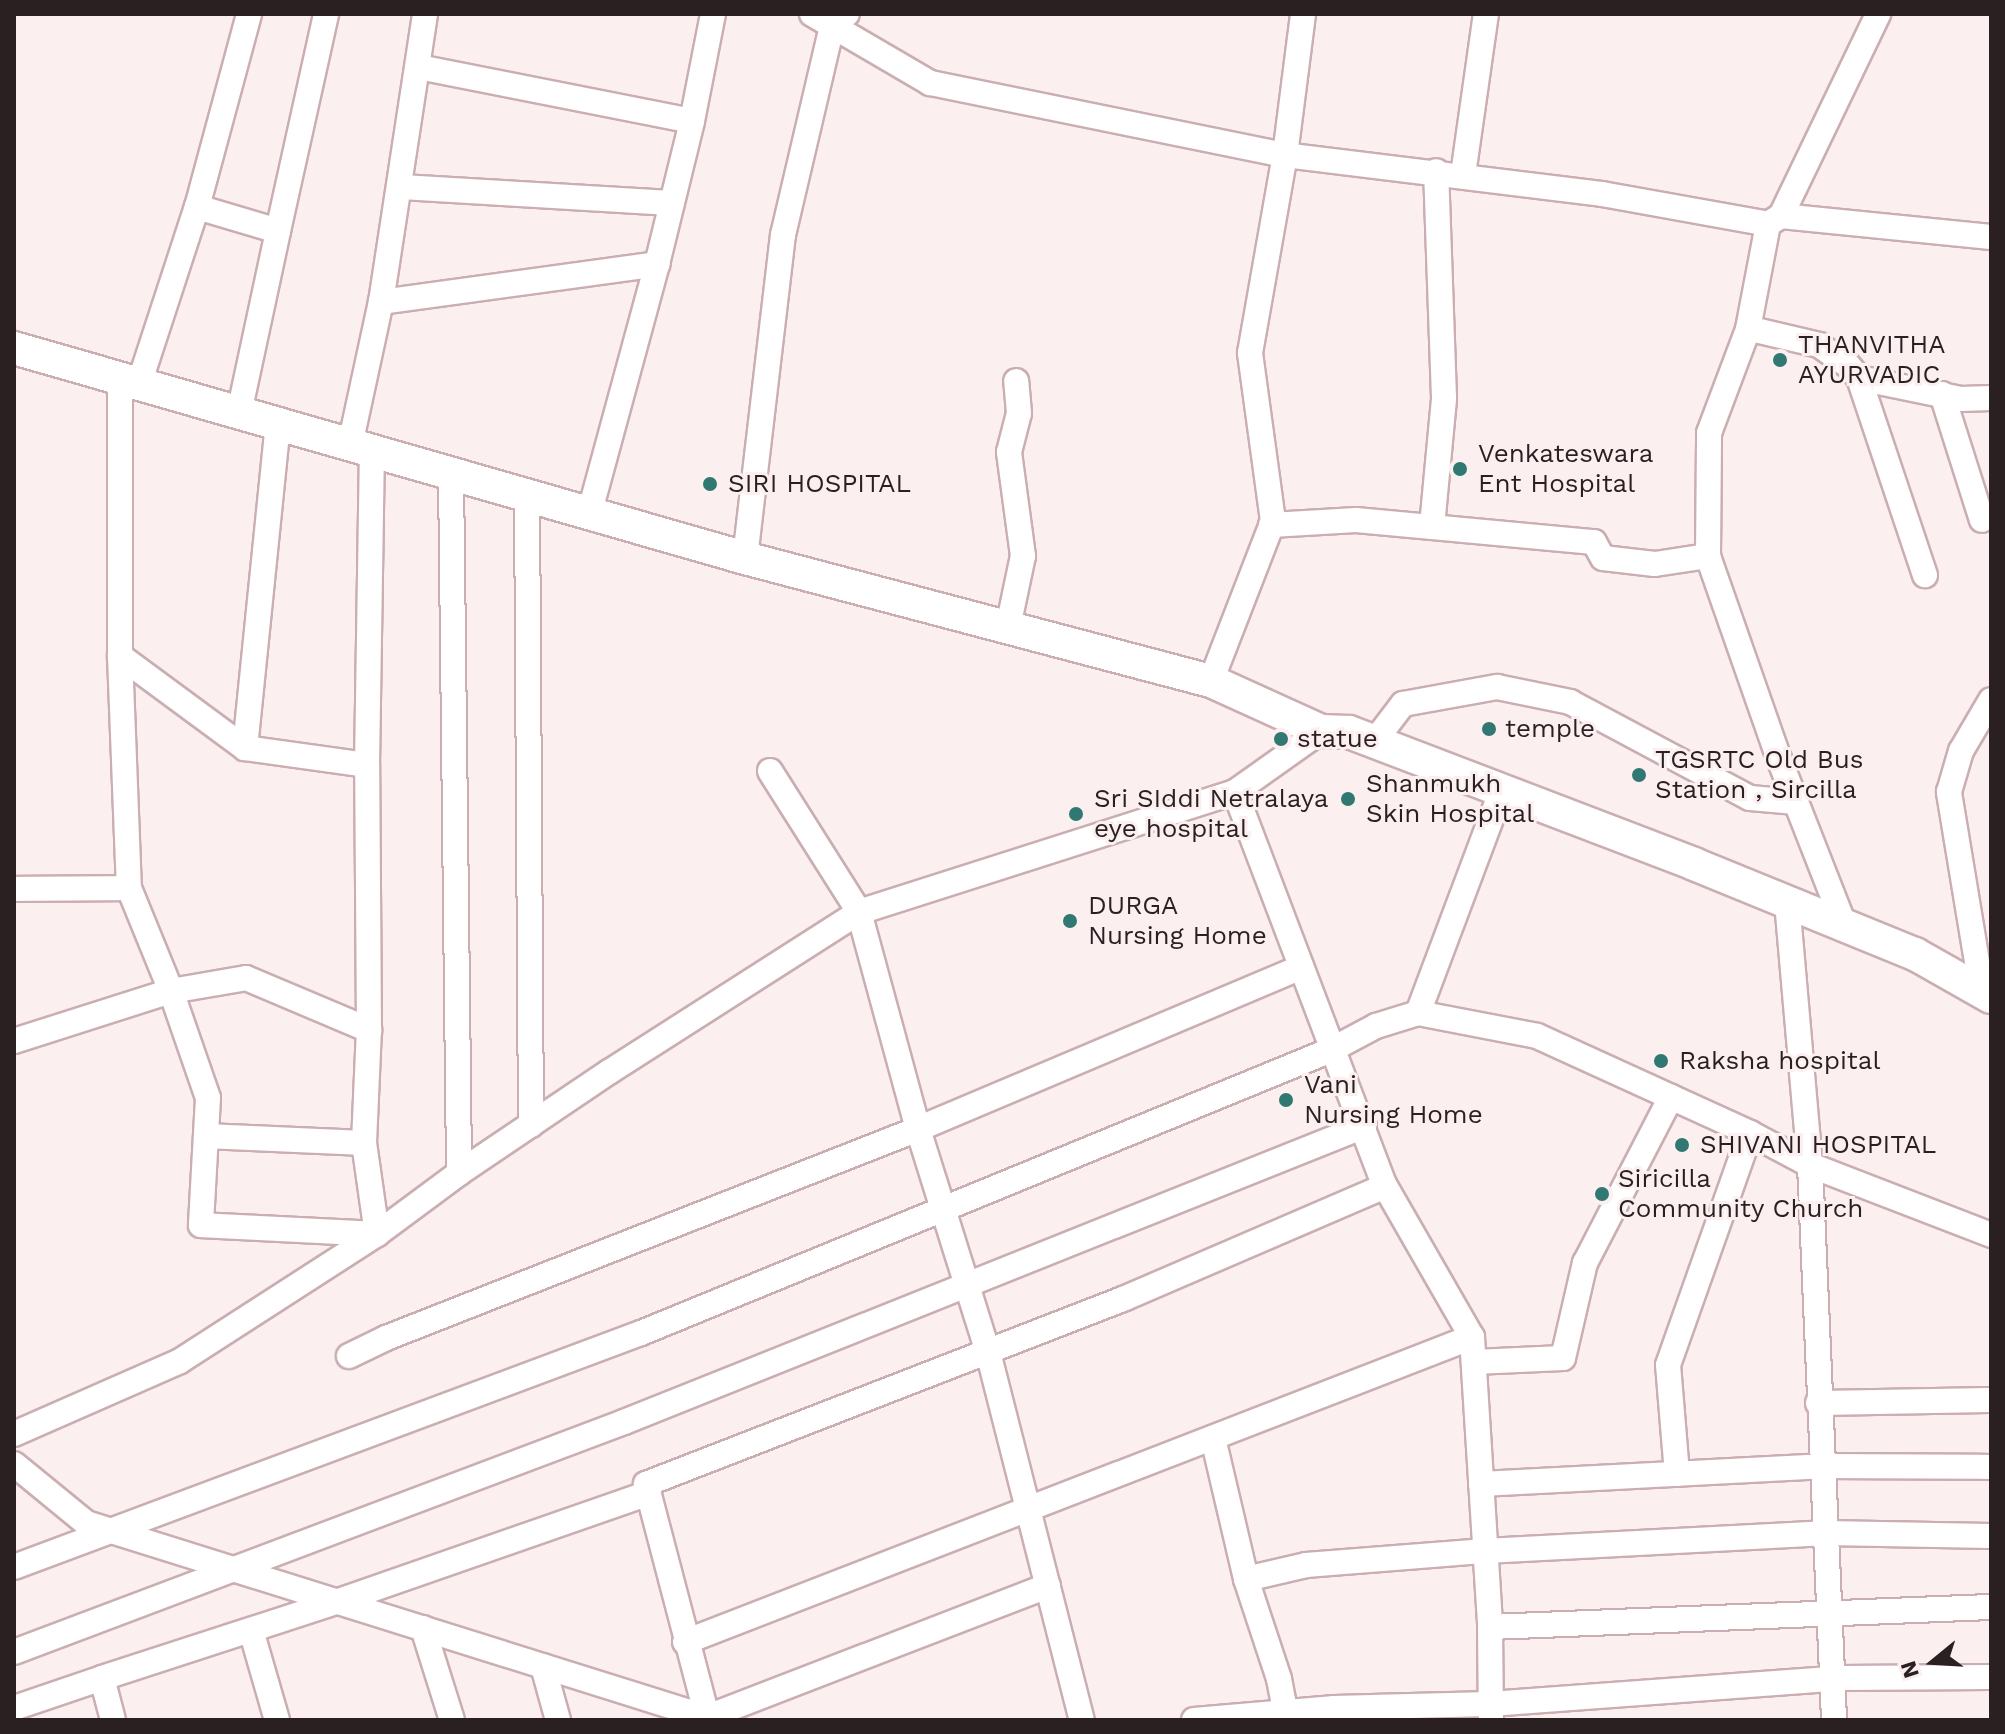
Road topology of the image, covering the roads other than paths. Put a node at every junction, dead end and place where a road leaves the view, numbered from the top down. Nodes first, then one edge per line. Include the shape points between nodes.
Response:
1 (249, 14) edge
2 (326, 14) edge
3 (425, 14) edge
4 (713, 14) edge
5 (1303, 14) edge
6 (1486, 14) edge
7 (1879, 14) edge
8 (830, 18) edge
9 (419, 67) junction
10 (692, 121) junction
11 (1285, 155) junction
12 (1436, 171) junction
13 (1463, 175) junction
14 (401, 187) junction
15 (672, 203) junction
16 (197, 207) junction
17 (1775, 220) junction
18 (278, 231) junction
19 (1991, 237) edge
20 (657, 264) junction
21 (381, 302) junction
22 (1750, 329) junction
23 (14, 353) edge
24 (1859, 378) junction
25 (130, 381) junction
26 (1016, 381) dead end
27 (1942, 394) junction
28 (1991, 398) edge
29 (239, 413) junction
30 (278, 424) junction
31 (361, 448) junction
32 (451, 474) junction
33 (527, 495) junction
34 (590, 511) junction
35 (1982, 520) dead end
36 (1271, 525) junction
37 (1432, 526) junction
38 (1708, 556) junction
39 (745, 558) junction
40 (1925, 575) dead end
41 (1008, 627) junction
42 (120, 656) junction
43 (1211, 681) junction
44 (1991, 700) edge
45 (1321, 731) junction
46 (1374, 742) junction
47 (245, 748) junction
48 (367, 765) junction
49 (770, 771) dead end
50 (1502, 790) junction
51 (1235, 792) junction
52 (1796, 802) junction
53 (129, 888) junction
54 (14, 889) edge
55 (1787, 902) junction
56 (859, 912) junction
57 (1845, 927) junction
58 (1301, 967) junction
59 (171, 991) junction
60 (1987, 995) edge
61 (1418, 1013) junction
62 (369, 1030) junction
63 (14, 1041) edge
64 (1331, 1050) junction
65 (1671, 1097) junction
66 (531, 1125) junction
67 (1364, 1126) junction
68 (918, 1129) junction
69 (1750, 1133) junction
70 (206, 1136) junction
71 (364, 1143) junction
72 (1810, 1165) junction
73 (459, 1173) junction
74 (1385, 1186) junction
75 (945, 1211) junction
76 (377, 1234) junction
77 (1991, 1235) edge
78 (968, 1282) junction
79 (1472, 1337) junction
80 (988, 1352) junction
81 (349, 1356) dead end
82 (1474, 1362) junction
83 (1991, 1400) edge
84 (1818, 1403) junction
85 (14, 1434) edge
86 (1213, 1438) junction
87 (14, 1464) edge
88 (1822, 1466) junction
89 (1991, 1467) edge
90 (1677, 1474) junction
91 (1481, 1484) junction
92 (649, 1493) junction
93 (1028, 1509) junction
94 (95, 1529) junction
95 (1825, 1533) junction
96 (1991, 1536) edge
97 (1485, 1551) junction
98 (14, 1567) edge
99 (232, 1567) junction
100 (1246, 1579) junction
101 (1048, 1586) junction
102 (339, 1601) junction
103 (1991, 1607) edge
104 (1829, 1611) junction
105 (1490, 1627) junction
106 (423, 1628) junction
107 (251, 1630) junction
108 (685, 1642) junction
109 (14, 1652) edge
110 (543, 1666) junction
111 (1991, 1677) edge
112 (102, 1678) junction
113 (1832, 1679) junction
114 (14, 1708) edge
115 (1490, 1712) edge
116 (1286, 1716) edge
117 (708, 1719) edge
118 (113, 1720) edge
119 (277, 1720) edge
120 (452, 1720) edge
121 (558, 1720) edge
122 (1082, 1720) edge
123 (1194, 1720) edge
124 (1834, 1720) edge

1 - 16 street
2 - 18 street
3 - 9 street
4 - 10 street
5 - 11 street
6 - 13 street
7 - 17 street
8 - 11 street via 930,83
8 - 39 street via 783,235
9 - 10 street
9 - 14 street
10 - 15 street
11 - 12 street
11 - 36 street via 1250,353
12 - 13 street
12 - 37 street via 1444,398
13 - 17 street
14 - 15 street
14 - 21 street
15 - 20 street
16 - 18 street
16 - 25 street
17 - 19 street
17 - 22 street
18 - 29 street
20 - 21 street
20 - 34 street
21 - 31 street
22 - 24 street via 1819,345
22 - 38 street via 1709,433
23 - 25 main road
24 - 27 street
24 - 40 street
25 - 29 main road
25 - 42 street
26 - 41 street via 1019,413 1009,452 1023,556
27 - 28 street
27 - 35 street
29 - 30 main road
30 - 31 main road
30 - 47 street
31 - 32 main road
31 - 48 street
32 - 33 main road
32 - 73 street
33 - 34 main road
33 - 66 street
34 - 39 main road
36 - 37 street via 1356,520
36 - 43 street
37 - 38 street via 1594,542 1603,558 1642,562
38 - 52 street
39 - 41 main road
41 - 43 main road
42 - 47 street
42 - 53 street
43 - 45 main road
44 - 60 street via 1961,751 1949,792
45 - 46 main road via 1349,732
45 - 51 street
46 - 50 main road
46 - 52 street via 1403,704 1497,687 1570,702 1750,798
47 - 48 street
48 - 62 street
49 - 56 street
50 - 55 main road
50 - 61 street
51 - 56 street
51 - 58 street
52 - 57 street
53 - 54 street
53 - 59 street
55 - 57 main road
55 - 72 street
56 - 66 street
56 - 68 street
57 - 60 main road via 1915,954
58 - 64 street
58 - 68 street
59 - 62 street via 246,978
59 - 63 street
59 - 70 street via 208,1098
61 - 64 street via 1376,1026
61 - 65 street via 1537,1036
62 - 71 street
64 - 67 street
64 - 75 street
65 - 69 street
65 - 82 street via 1585,1263 1563,1358
66 - 73 street
67 - 74 street
67 - 78 street
68 - 75 street
68 - 81 street
69 - 72 street
69 - 90 street via 1668,1365
70 - 71 street
70 - 76 street via 201,1225
71 - 76 street
72 - 77 street
72 - 84 street
73 - 76 street
74 - 79 street
74 - 80 street
75 - 78 street
75 - 94 street via 641,1333
76 - 85 street via 180,1361
78 - 80 street
78 - 99 street via 624,1422
79 - 82 street
79 - 86 street
80 - 92 street via 646,1484
80 - 93 street
82 - 91 street
83 - 84 street
84 - 88 street
86 - 93 street
86 - 100 street
87 - 94 street
88 - 89 street
88 - 90 street
88 - 95 street
90 - 91 street
91 - 97 street
92 - 102 street
92 - 108 street
93 - 101 street
93 - 108 street
94 - 98 street
94 - 99 street
95 - 96 street
95 - 97 street
95 - 104 street
97 - 100 street via 1306,1565
97 - 105 street
99 - 102 street
99 - 109 street
100 - 116 street
101 - 117 street
101 - 122 street
102 - 106 street
102 - 107 street
103 - 104 street
104 - 105 street
104 - 113 street
105 - 115 street
106 - 110 street
106 - 120 street
107 - 112 street
107 - 119 street
108 - 117 street
110 - 117 street
110 - 121 street
111 - 113 street
112 - 114 street
112 - 118 street
113 - 115 street
113 - 124 street
115 - 116 street
116 - 123 street

